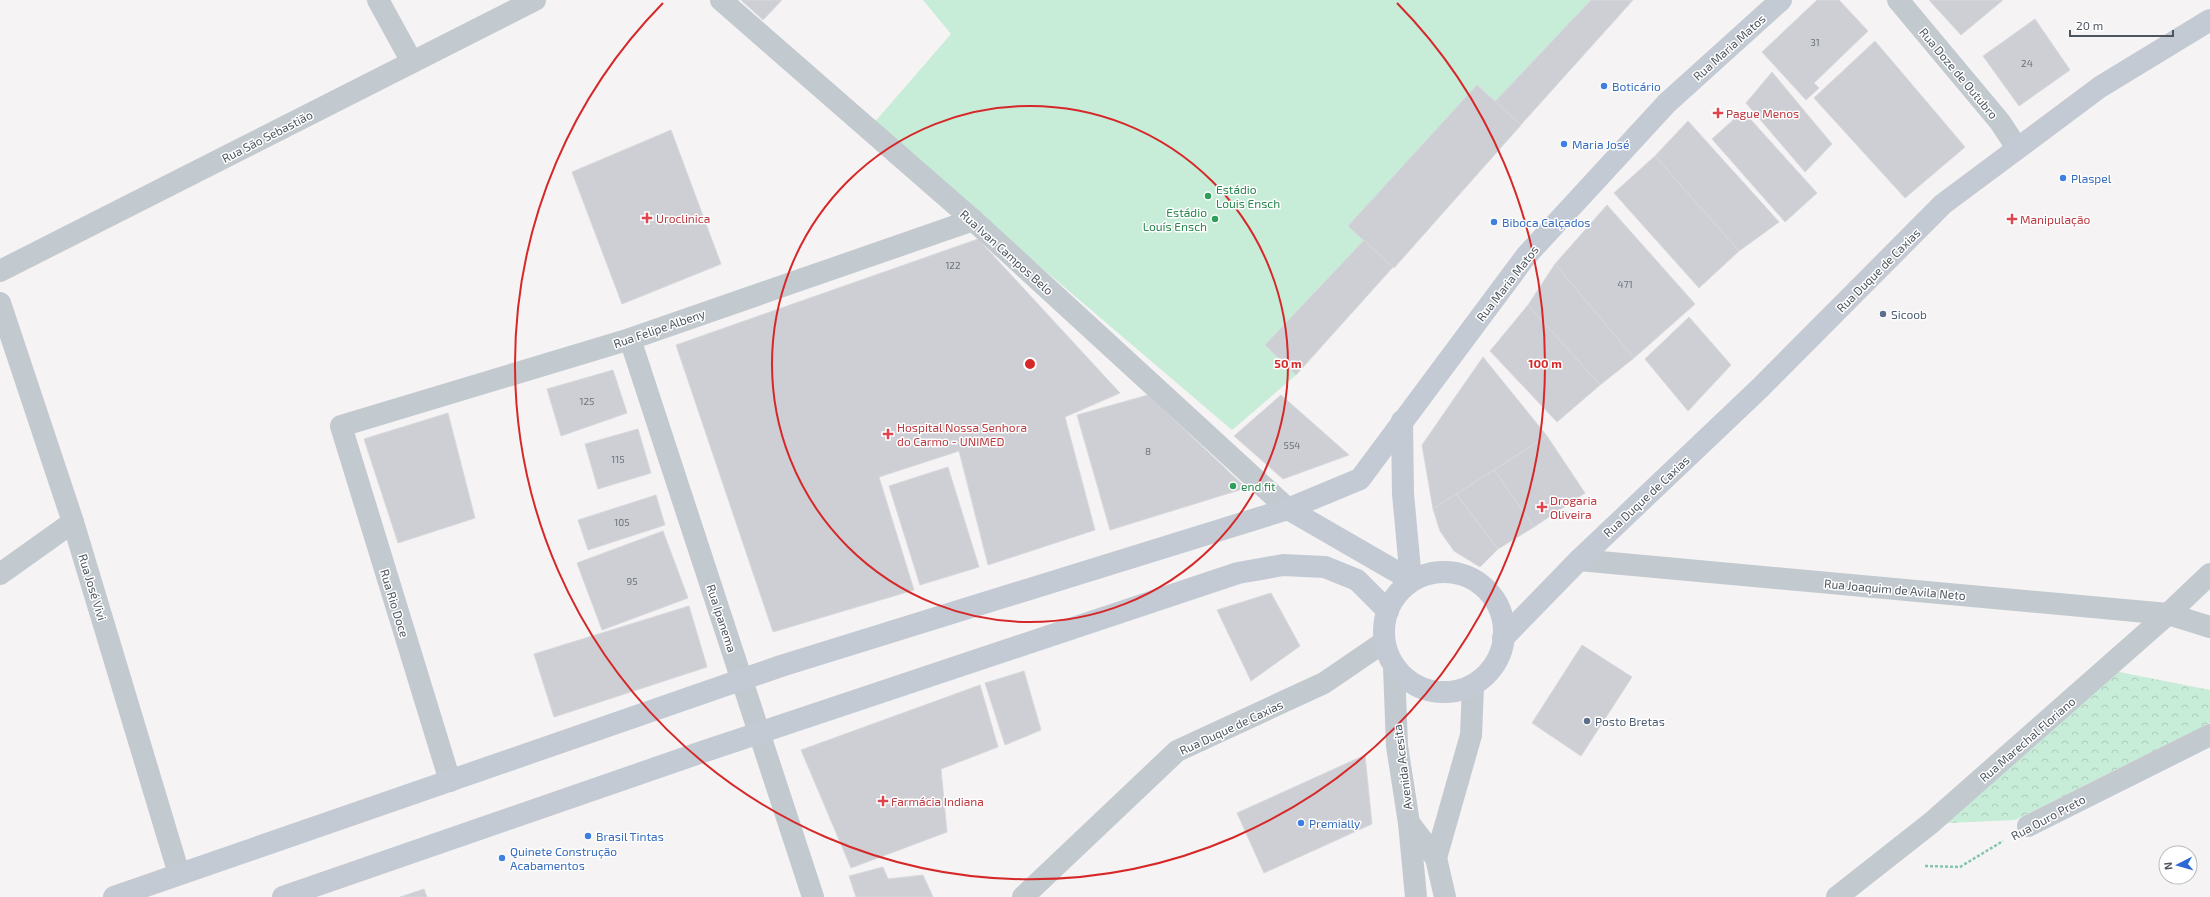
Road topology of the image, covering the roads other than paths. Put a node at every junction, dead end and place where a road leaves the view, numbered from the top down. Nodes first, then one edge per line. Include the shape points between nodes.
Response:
1 (378, 0) edge
2 (535, 0) edge
3 (720, 0) edge
4 (1781, 0) edge
5 (1898, 0) edge
6 (2210, 20) edge
7 (412, 62) junction
8 (2017, 148) junction
9 (973, 220) junction
10 (0, 271) edge
11 (0, 303) edge
12 (630, 339) junction
13 (1402, 421) junction
14 (341, 426) joint
15 (1288, 509) junction
16 (73, 522) junction
17 (1579, 560) junction
18 (0, 574) edge
19 (2210, 574) edge
20 (1411, 580) junction
21 (1388, 611) junction
22 (2168, 614) junction
23 (2210, 627) edge
24 (1503, 638) junction
25 (1384, 642) junction
26 (1394, 667) junction
27 (742, 680) junction
28 (1473, 686) junction
29 (760, 734) junction
30 (2210, 735) edge
31 (450, 781) junction
32 (1409, 823) junction
33 (2028, 826) road end
34 (1436, 858) junction
35 (179, 874) junction
36 (114, 897) edge
37 (283, 897) edge
38 (812, 897) edge
39 (1023, 897) edge
40 (1416, 897) edge
41 (1445, 897) edge
42 (1837, 897) edge

1 - 7 street
2 - 7 street, Rua São Sebastião
3 - 9 street, Rua Ivan Campos Belo
4 - 13 main road, Rua Maria Matos via 1667,104 1526,256
5 - 8 street, Rua Doze de Outubro via 2000,122
6 - 8 main road, Rua Duque de Caxias via 2100,87
7 - 10 street, Rua São Sebastião
8 - 17 main road, Rua Duque de Caxias via 1943,204 1760,388
9 - 12 street, Rua Felipe Albeny
9 - 15 street, Rua Ivan Campos Belo
11 - 16 street, Rua José Vivi
12 - 14 street, Rua Felipe Albeny
12 - 27 street, Rua Ipanema
13 - 15 main road, Rua Maria Matos via 1360,479
13 - 20 main road via 1403,494
14 - 31 street, Rua Rio Doce
15 - 20 main road
15 - 27 main road, Rua Maria Matos
16 - 18 street
16 - 35 street, Rua José Vivi
17 - 22 street, Rua Joaquim de Avila Neto
17 - 24 main road, Rua Duque de Caxias
19 - 22 street, Rua Marechal Floriano
20 - 21 main road via 1398,591
20 - 24 main road via 1430,573 1448,571 1468,576 1484,586 1497,600 1503,619
21 - 25 main road
21 - 29 main road via 1357,580 1325,567 1283,565 1238,573
22 - 23 street, Rua Joaquim de Avila Neto
22 - 42 street, Rua Marechal Floriano via 1931,823
24 - 28 main road via 1492,671
25 - 26 main road
25 - 39 street, Rua Duque de Caxias via 1324,683 1177,752
26 - 28 main road via 1414,686 1432,693 1452,693
26 - 32 street, Avenida Acesita via 1397,746
27 - 29 street, Rua Ipanema
27 - 31 main road, Rua Maria Matos
28 - 34 street, Avenida Acesita via 1471,735
29 - 37 main road
29 - 38 street, Rua Ipanema
30 - 33 street, Rua Ouro Preto
31 - 35 main road, Rua Maria Matos
32 - 34 street, Avenida Acesita
32 - 40 street
34 - 41 street, Avenida Acesita
35 - 36 main road, Rua Maria Matos

